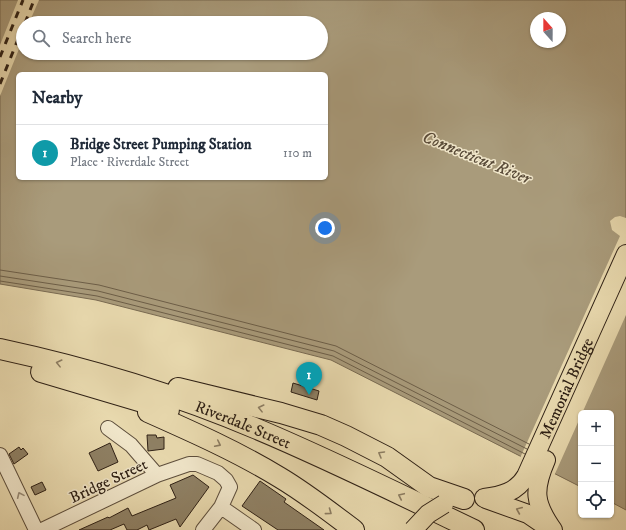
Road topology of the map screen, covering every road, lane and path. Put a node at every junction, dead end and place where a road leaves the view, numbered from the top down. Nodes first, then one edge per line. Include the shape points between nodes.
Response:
1 (626, 254) edge
2 (626, 280) edge
3 (0, 349) edge
4 (0, 362) edge
5 (85, 377) junction
6 (108, 428) dead end
7 (0, 455) edge
8 (157, 475) junction
9 (531, 482) junction
10 (484, 498) junction
11 (464, 500) junction
12 (221, 507) junction
13 (36, 530) edge
14 (42, 530) edge
15 (203, 530) edge
16 (254, 530) edge
17 (354, 530) edge
18 (413, 530) edge
19 (443, 530) edge
20 (474, 530) edge
21 (552, 530) edge

1 - 9 main road, Memorial Bridge
2 - 9 main road, Memorial Bridge via 539,475
5 -> 3 highway, Riverdale Street
4 - 5 highway, Riverdale Street
11 -> 5 highway via 429,487 371,448 307,420 159,383
5 -> 17 highway via 246,458 292,486
5 - 19 highway, Riverdale Street via 254,442
20 -> 5 highway, Riverdale Street via 256,429 150,390
6 - 8 street via 131,444
13 -> 7 street
8 - 12 street, Bridge Street via 191,464 212,470 226,480 229,490
8 - 14 street, Bridge Street
9 - 10 main road, Memorial Bridge via 509,492
9 - 21 main road, Memorial Bridge via 540,509
10 - 11 main road, Memorial Bridge
21 -> 10 main road via 528,514
11 - 18 main road, Memorial Bridge, bridge via 444,504 428,514
12 - 15 street
12 - 16 street

